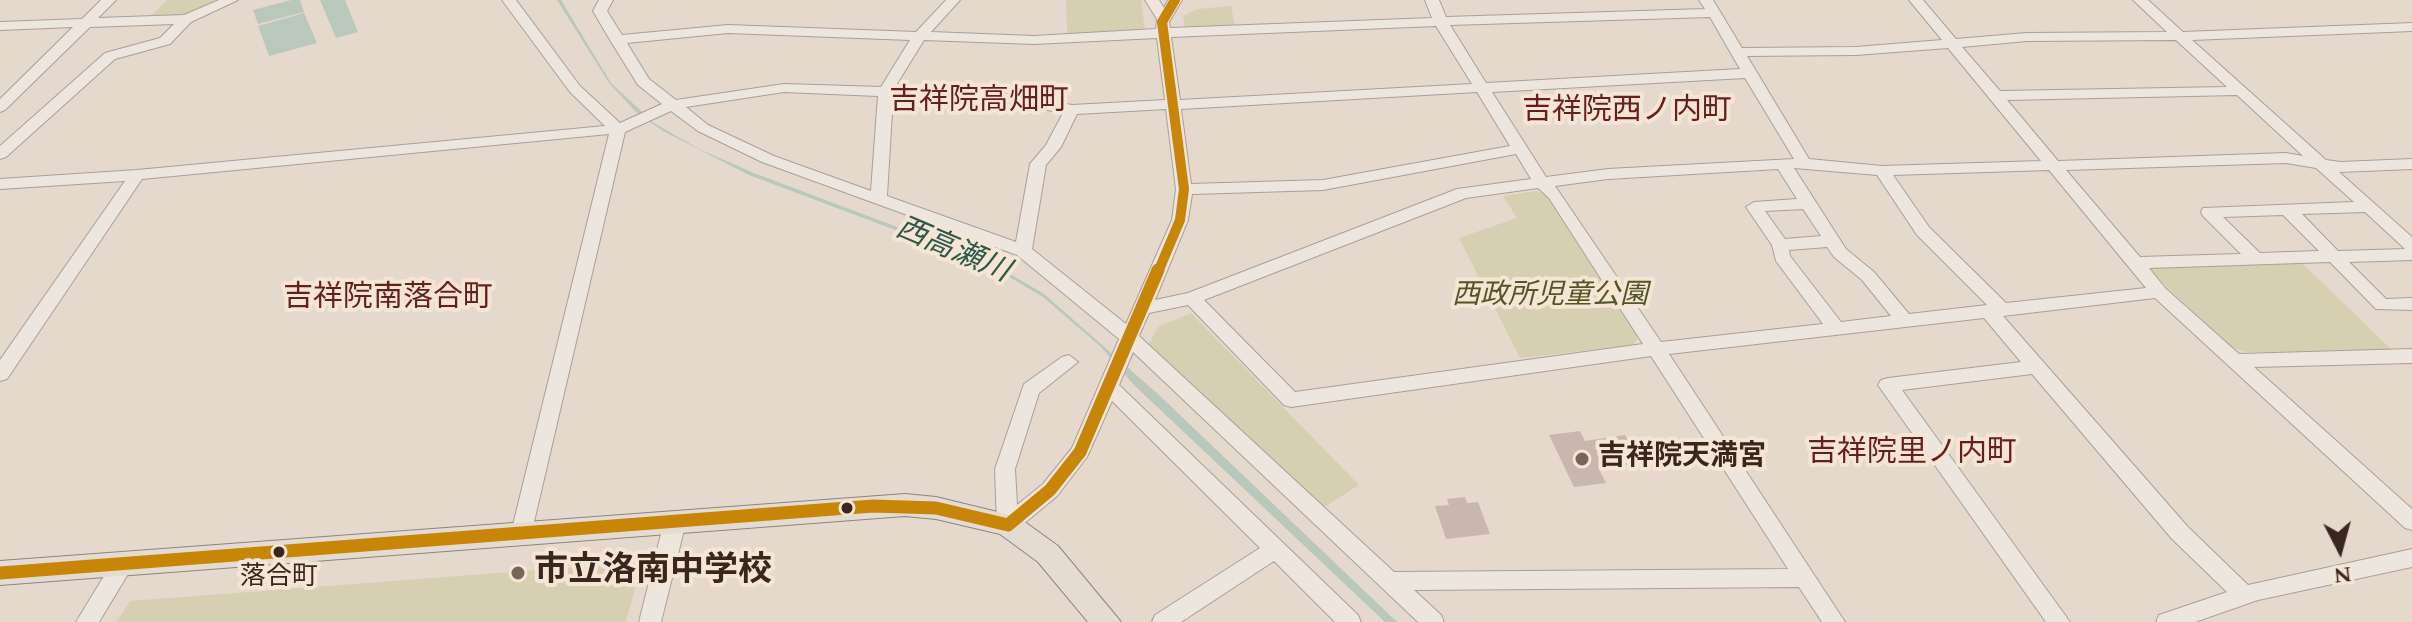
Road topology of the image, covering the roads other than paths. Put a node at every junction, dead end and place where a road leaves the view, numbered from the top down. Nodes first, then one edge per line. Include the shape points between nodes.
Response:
1 (109, 0) edge
2 (231, 0) edge
3 (509, 0) edge
4 (606, 0) edge
5 (953, 0) edge
6 (1152, 0) edge
7 (1175, 0) edge
8 (1432, 0) edge
9 (1706, 0) edge
10 (1916, 0) edge
11 (2140, 0) edge
12 (1716, 13) junction
13 (186, 19) junction
14 (83, 24) junction
15 (1442, 24) junction
16 (0, 26) edge
17 (1163, 26) junction
18 (2412, 27) edge
19 (2178, 36) junction
20 (919, 37) junction
21 (617, 40) junction
22 (1949, 41) junction
23 (1741, 52) junction
24 (1750, 73) junction
25 (1480, 87) junction
26 (886, 90) junction
27 (2238, 91) junction
28 (1995, 96) junction
29 (1172, 104) junction
30 (669, 106) junction
31 (0, 107) edge
32 (1072, 110) junction
33 (621, 128) junction
34 (1520, 149) junction
35 (0, 154) edge
36 (1804, 163) junction
37 (1783, 164) junction
38 (2318, 164) junction
39 (2412, 164) edge
40 (2051, 166) junction
41 (1882, 171) junction
42 (137, 175) junction
43 (1541, 182) junction
44 (0, 184) edge
45 (1184, 189) junction
46 (879, 199) junction
47 (1809, 203) junction
48 (2367, 207) junction
49 (2288, 210) junction
50 (1831, 241) junction
51 (1780, 245) junction
52 (2412, 246) edge
53 (1023, 251) junction
54 (2412, 254) edge
55 (2334, 256) junction
56 (2255, 258) junction
57 (2135, 263) junction
58 (2159, 292) junction
59 (1192, 298) junction
60 (2412, 304) edge
61 (1144, 308) junction
62 (1995, 310) junction
63 (1905, 321) junction
64 (1836, 328) junction
65 (1128, 343) junction
66 (1655, 349) junction
67 (2412, 356) edge
68 (2236, 361) junction
69 (1069, 362) dead end
70 (2035, 367) junction
71 (0, 374) edge
72 (1110, 384) junction
73 (675, 522) junction
74 (2412, 522) edge
75 (1008, 525) junction
76 (522, 533) junction
77 (1275, 549) junction
78 (2412, 558) edge
79 (123, 564) junction
80 (0, 573) edge
81 (1804, 578) junction
82 (1388, 581) junction
83 (2244, 595) junction
84 (87, 622) edge
85 (650, 622) edge
86 (1106, 622) edge
87 (1163, 622) edge
88 (1350, 622) edge
89 (1433, 622) edge
90 (1834, 622) edge
91 (2059, 622) edge
92 (2167, 622) edge

1 - 14 street
2 - 13 street
3 - 33 street via 575,89
4 - 21 street via 600,11
5 - 20 street
6 - 17 street
7 - 17 street
8 - 15 street
9 - 12 street
10 - 22 street
11 - 19 street
12 - 15 street
12 - 23 street
13 - 14 street
13 - 35 street via 165,41 110,56
14 - 16 street
14 - 31 street
15 - 17 street
15 - 25 street
17 - 20 street via 1034,40
17 - 29 street
18 - 19 street
19 - 22 street
19 - 27 street
20 - 21 street via 728,29
20 - 26 street
21 - 30 street via 643,82
22 - 23 street via 1856,51
22 - 28 street
23 - 24 street
24 - 25 street
24 - 36 street
25 - 29 street
25 - 34 street
26 - 30 street via 784,88
26 - 32 street via 990,95
26 - 46 street
27 - 28 street
27 - 38 street
28 - 40 street
29 - 32 street
29 - 45 street
30 - 33 street
30 - 46 street via 733,145
32 - 53 street via 1038,164
33 - 42 street
33 - 76 street
34 - 43 street
34 - 45 street via 1323,185
36 - 37 street
36 - 41 street
37 - 43 street
37 - 47 street
38 - 39 street
38 - 40 street via 2286,158
38 - 48 street
40 - 41 street
40 - 57 street
41 - 62 street via 1923,231
42 - 44 street
42 - 71 street
43 - 59 street via 1463,193
43 - 66 street via 1555,195
45 - 61 street via 1180,220
46 - 53 street
47 - 50 street
47 - 51 street via 1754,207
48 - 49 street
48 - 52 street
49 - 55 street
49 - 56 street via 2209,212
50 - 51 street
50 - 63 street
51 - 64 street via 1782,257
53 - 65 street via 1107,317
54 - 55 street
55 - 56 street
55 - 60 street via 2382,305
56 - 57 street
57 - 58 street
58 - 62 street
58 - 68 street
59 - 61 street
59 - 66 street via 1291,400
61 - 65 street
62 - 63 street
62 - 70 street
63 - 64 street
64 - 66 street
65 - 72 street
65 - 82 street
66 - 81 street
67 - 68 street
68 - 74 street
69 - 75 street via 1031,389 1005,469
70 - 83 street via 2180,533
70 - 91 street via 1888,385
72 - 75 street via 1069,468
72 - 77 street
73 - 75 main road via 905,505
73 - 76 main road
73 - 85 street
75 - 86 main road via 1048,554
76 - 79 main road
77 - 87 street
77 - 88 street
78 - 83 street
79 - 80 main road
79 - 84 street
81 - 82 street
81 - 90 street
82 - 89 street
83 - 92 street

